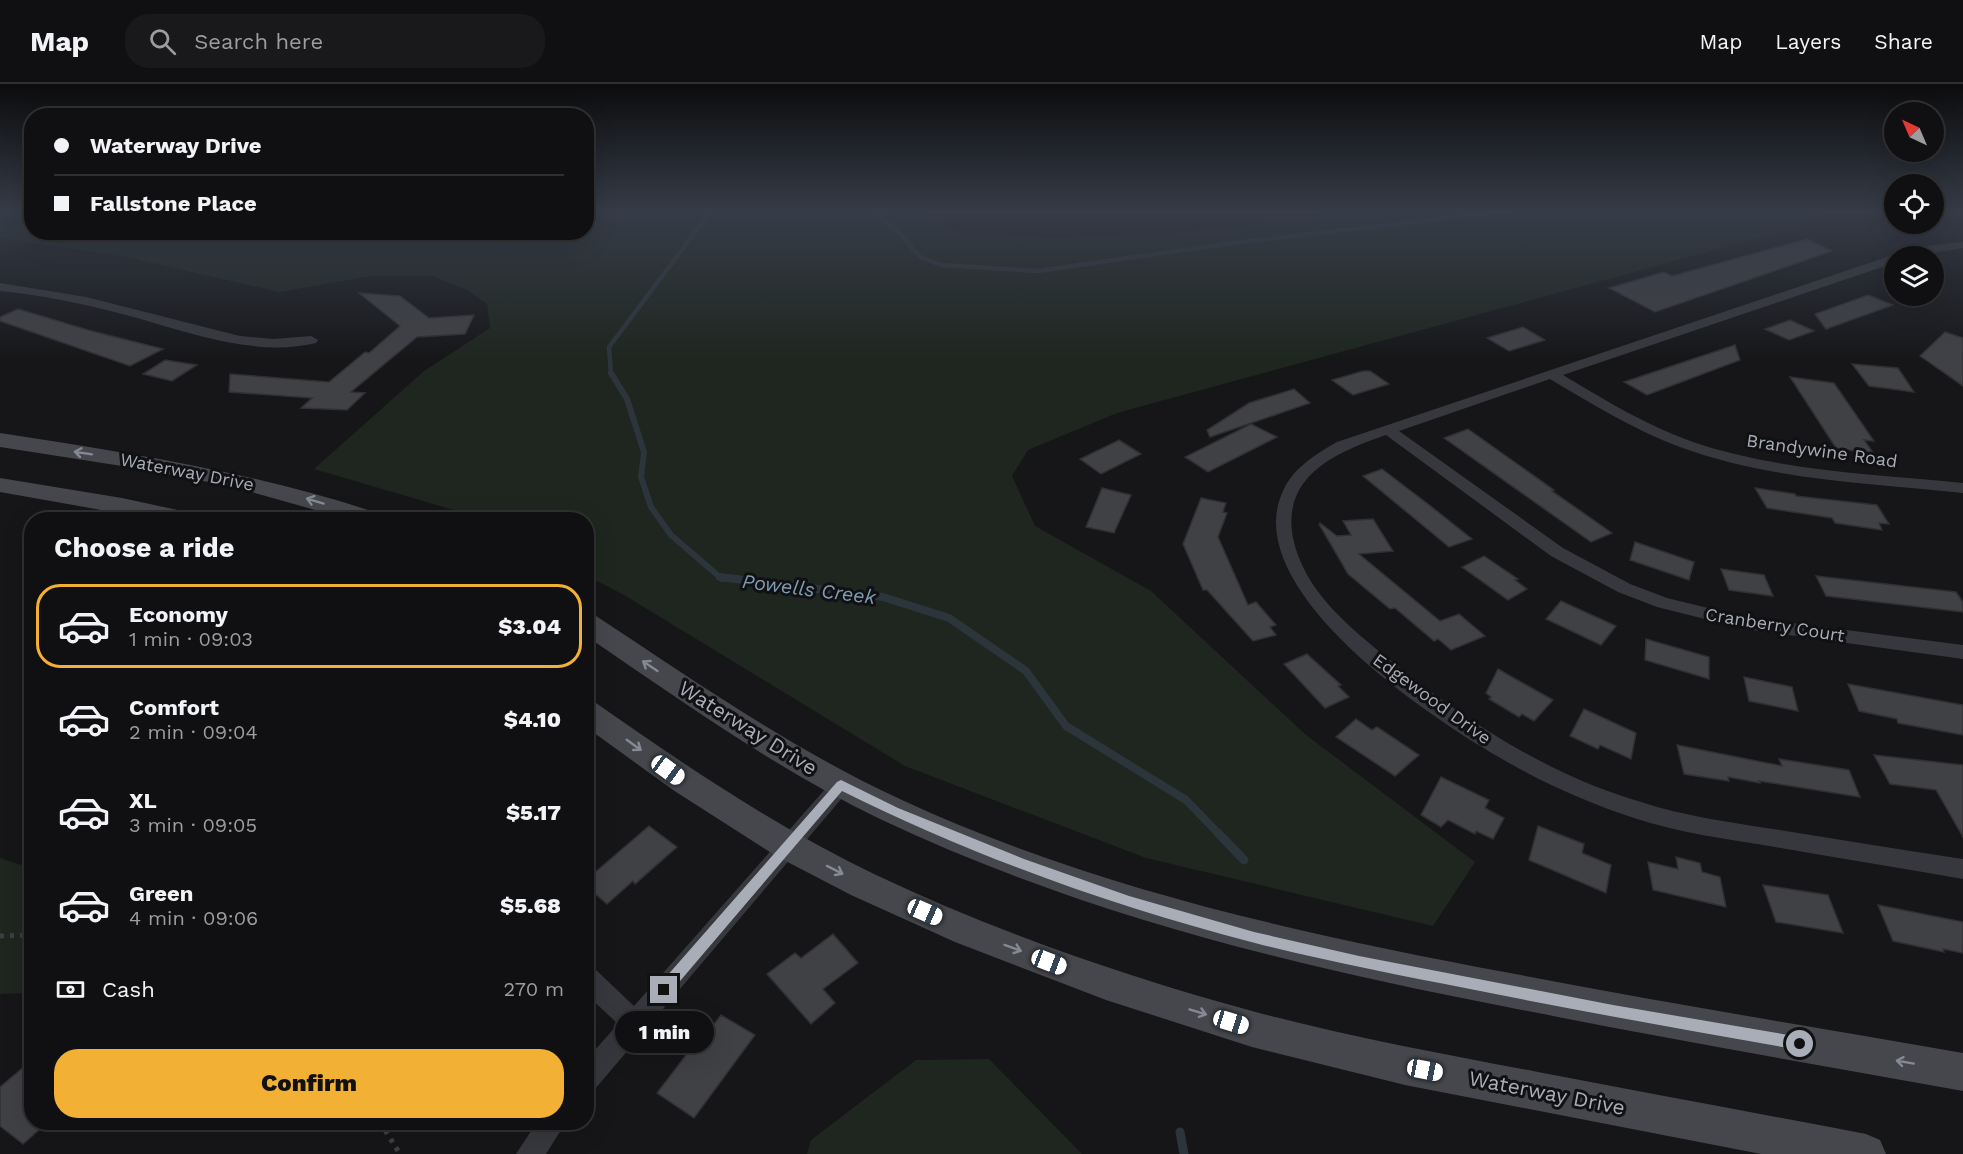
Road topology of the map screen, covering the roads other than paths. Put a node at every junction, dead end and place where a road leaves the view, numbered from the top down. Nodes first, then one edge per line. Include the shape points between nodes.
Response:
1 (1884, 262) edge
2 (0, 287) edge
3 (311, 340) dead end
4 (1551, 374) junction
5 (1387, 429) junction
6 (0, 440) edge
7 (0, 485) edge
8 (1963, 488) edge
9 (154, 512) edge
10 (348, 512) edge
11 (594, 628) edge
12 (1963, 652) edge
13 (594, 717) edge
14 (841, 785) junction
15 (788, 846) junction
16 (1963, 869) edge
17 (594, 985) edge
18 (635, 1023) junction
19 (594, 1071) edge
20 (1963, 1072) edge
21 (547, 1130) edge
22 (530, 1154) edge
23 (1866, 1154) edge

1 - 4 street, Edgewood Drive
2 - 3 street via 59,294 245,342 280,344
4 - 5 street, Edgewood Drive
4 - 8 street, Brandywine Road via 1656,433 1728,457 1799,471
5 - 12 street, Cranberry Court via 1557,552 1624,588 1704,615 1745,623
5 - 16 street, Edgewood Drive via 1342,445 1305,470 1290,489 1282,516 1291,560 1304,584 1358,644 1401,681 1501,750 1608,800 1679,822
10 -> 6 main road, Waterway Drive via 201,473
7 - 9 main road
14 -> 11 main road, Waterway Drive via 739,727
13 -> 15 main road, Waterway Drive via 684,781
14 - 15 street
20 -> 14 main road, Waterway Drive via 1613,1011 1359,962 1254,937 1129,902 1019,862
15 - 18 street
15 -> 23 main road, Waterway Drive via 863,885 967,931 1106,983 1252,1029 1405,1066
17 - 18 street
18 - 19 street
21 - 22 street

